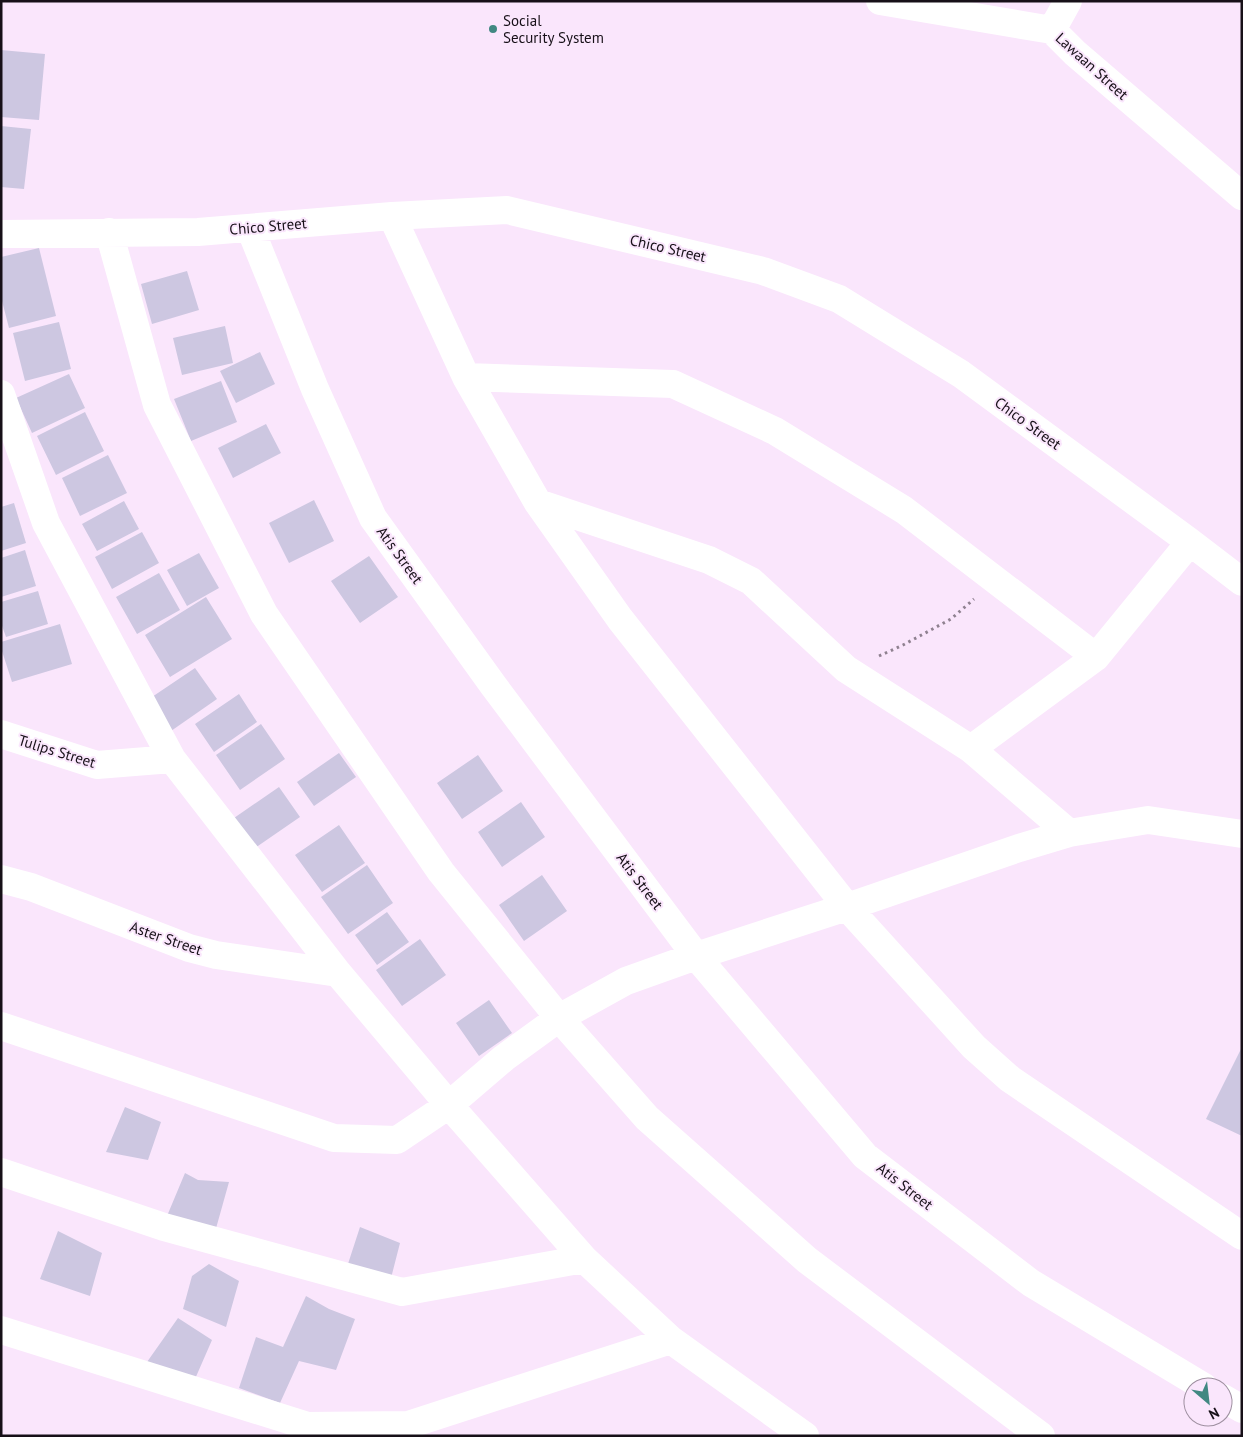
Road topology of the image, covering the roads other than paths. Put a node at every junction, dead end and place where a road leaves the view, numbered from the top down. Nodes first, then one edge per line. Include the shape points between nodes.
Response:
1 (880, 1) edge
2 (1068, 1) edge
3 (1052, 30) junction
4 (1242, 196) edge
5 (392, 216) junction
6 (250, 228) junction
7 (109, 232) junction
8 (1, 234) edge
9 (466, 377) junction
10 (1, 394) edge
11 (538, 503) junction
12 (1190, 542) junction
13 (1242, 582) edge
14 (1096, 657) junction
15 (1, 734) edge
16 (971, 749) junction
17 (172, 759) junction
18 (1069, 833) junction
19 (1242, 834) edge
20 (1, 879) edge
21 (847, 907) junction
22 (696, 956) junction
23 (338, 973) junction
24 (559, 1018) junction
25 (1, 1026) edge
26 (450, 1105) junction
27 (1, 1172) edge
28 (1242, 1236) edge
29 (584, 1259) junction
30 (1, 1330) edge
31 (671, 1340) junction
32 (1187, 1377) edge
33 (801, 1435) edge
34 (1041, 1436) edge

1 - 3 street, Lawaan Street
2 - 3 street
3 - 4 street, Lawaan Street
5 - 6 street, Chico Street
5 - 9 street
5 - 12 street, Chico Street via 507,210 763,271 839,299 961,374
6 - 7 street, Chico Street via 198,232
6 - 22 street, Atis Street via 315,389 372,518
7 - 8 street, Chico Street
7 - 24 street via 157,405 264,614 441,872
9 - 11 street
9 - 14 street via 673,384 775,431 904,510
10 - 17 street via 46,524
11 - 16 street via 709,560 752,581 846,669
11 - 21 street via 620,619
12 - 13 street, Chico Street
12 - 14 street
14 - 16 street
15 - 17 street, Tulips Street via 96,765
16 - 18 street
17 - 23 street
18 - 19 street via 1148,820
18 - 21 street
20 - 23 street, Aster Street via 189,948
21 - 22 street
21 - 28 street via 974,1048 1010,1079
22 - 24 street via 626,981
22 - 32 street, Atis Street via 866,1156 1030,1283
23 - 26 street
24 - 26 street via 504,1058
24 - 34 street via 648,1118 808,1260
25 - 26 street via 334,1138 397,1140
26 - 29 street
27 - 29 street via 164,1227 402,1292
29 - 31 street
30 - 31 street via 308,1426 408,1425
31 - 33 street

